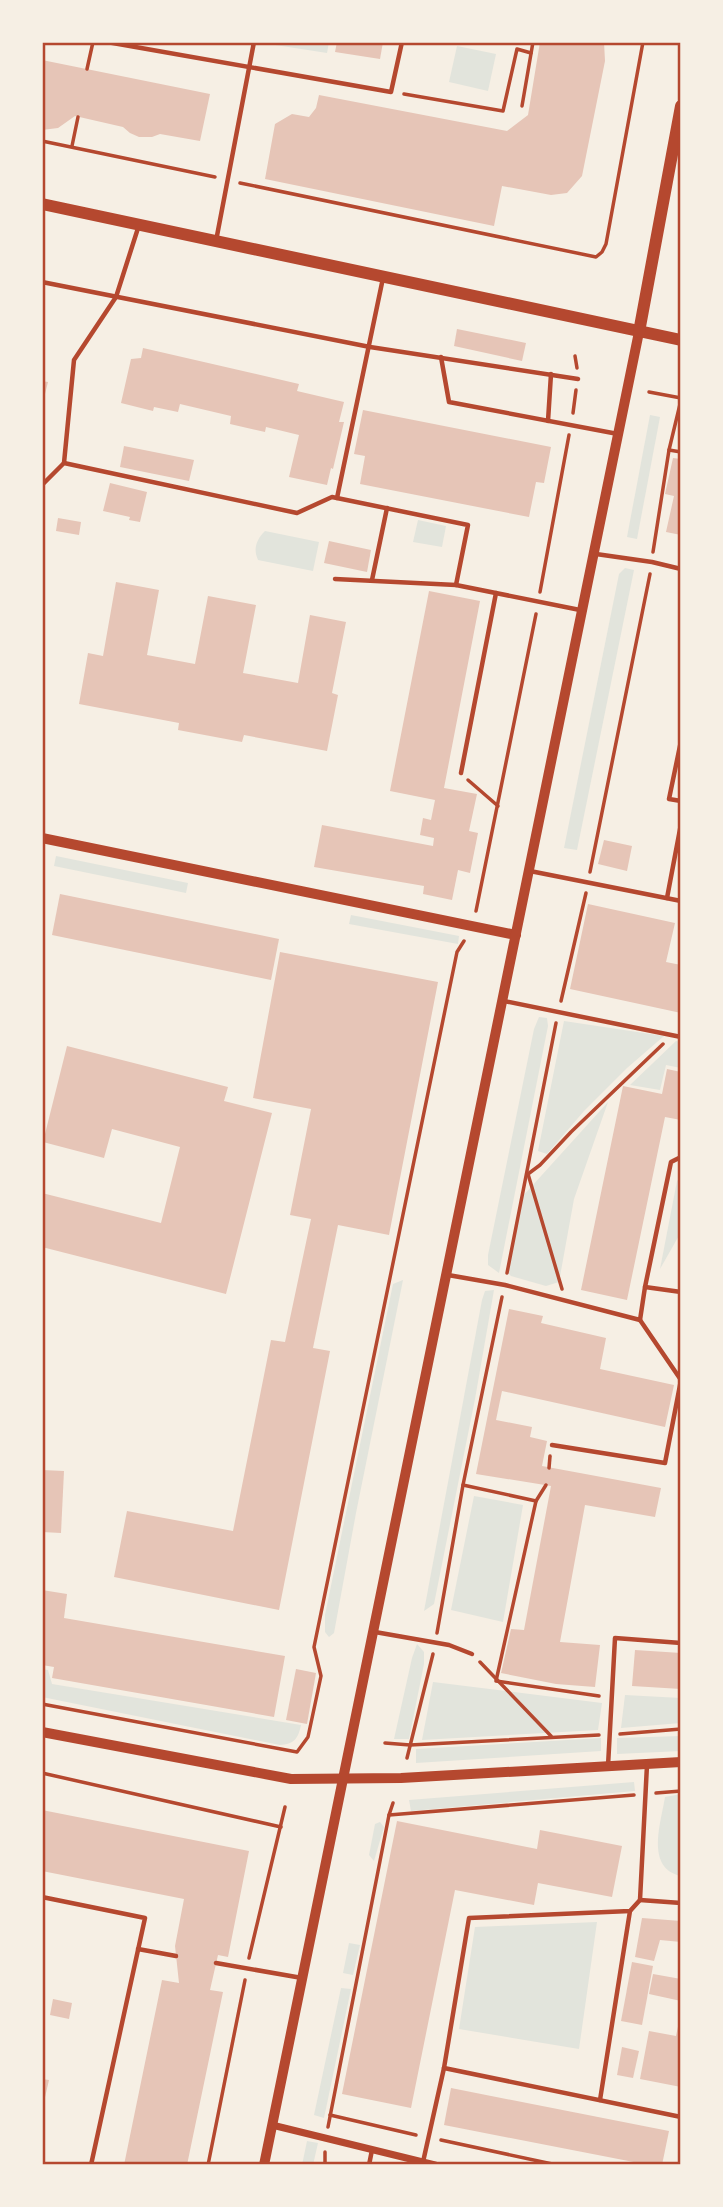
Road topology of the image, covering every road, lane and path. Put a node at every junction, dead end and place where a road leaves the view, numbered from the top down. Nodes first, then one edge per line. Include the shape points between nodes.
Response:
1 (93, 42) edge
2 (107, 42) edge
3 (254, 42) edge
4 (402, 42) edge
5 (533, 42) edge
6 (643, 42) edge
7 (531, 53) junction
8 (249, 66) junction
9 (87, 69) dead end
10 (391, 92) junction
11 (522, 106) dead end
12 (681, 106) edge
13 (78, 117) dead end
14 (42, 141) edge
15 (71, 146) junction
16 (228, 180) junction
17 (42, 204) edge
18 (139, 225) junction
19 (216, 241) junction
20 (384, 277) junction
21 (42, 282) edge
22 (116, 297) junction
23 (639, 332) junction
24 (681, 340) edge
25 (370, 347) junction
26 (441, 357) junction
27 (551, 374) junction
28 (578, 379) joint
29 (649, 392) dead end
30 (681, 399) edge
31 (680, 413) edge
32 (548, 421) junction
33 (571, 425) junction
34 (618, 434) junction
35 (669, 450) junction
36 (681, 452) edge
37 (64, 463) junction
38 (42, 485) edge
39 (337, 498) junction
40 (387, 508) junction
41 (594, 554) junction
42 (652, 562) junction
43 (681, 569) edge
44 (335, 579) dead end
45 (372, 580) junction
46 (456, 585) junction
47 (496, 593) junction
48 (538, 601) junction
49 (582, 611) junction
50 (681, 741) edge
51 (461, 773) joint
52 (681, 802) edge
53 (498, 806) junction
54 (681, 824) edge
55 (42, 838) edge
56 (530, 871) junction
57 (588, 883) junction
58 (667, 898) junction
59 (681, 901) edge
60 (473, 926) junction
61 (516, 936) junction
62 (502, 1001) junction
63 (559, 1011) junction
64 (673, 1035) junction
65 (681, 1037) edge
66 (681, 1157) edge
67 (528, 1174) junction
68 (447, 1275) junction
69 (505, 1285) junction
70 (645, 1287) junction
71 (681, 1292) edge
72 (565, 1301) junction
73 (640, 1320) junction
74 (680, 1390) edge
75 (552, 1444) dead end
76 (463, 1485) junction
77 (546, 1485) dead end
78 (536, 1502) junction
79 (373, 1632) junction
80 (436, 1643) junction
81 (681, 1643) edge
82 (472, 1654) joint
83 (496, 1681) junction
84 (612, 1698) junction
85 (42, 1704) edge
86 (681, 1729) edge
87 (42, 1732) edge
88 (610, 1735) junction
89 (551, 1736) junction
90 (385, 1742) dead end
91 (410, 1745) junction
92 (407, 1758) dead end
93 (681, 1762) edge
94 (647, 1765) junction
95 (608, 1766) junction
96 (42, 1773) edge
97 (343, 1779) junction
98 (681, 1791) edge
99 (646, 1794) junction
100 (393, 1803) dead end
101 (285, 1807) dead end
102 (389, 1815) junction
103 (281, 1827) junction
104 (42, 1897) edge
105 (640, 1900) junction
106 (681, 1903) edge
107 (630, 1911) junction
108 (138, 1949) junction
109 (176, 1956) dead end
110 (216, 1963) dead end
111 (247, 1968) junction
112 (302, 1978) junction
113 (444, 2068) junction
114 (600, 2100) junction
115 (330, 2115) junction
116 (681, 2117) edge
117 (272, 2126) junction
118 (326, 2138) junction
119 (429, 2138) junction
120 (372, 2150) junction
121 (424, 2162) junction
122 (91, 2165) edge
123 (208, 2165) edge
124 (264, 2165) edge
125 (325, 2165) edge
126 (369, 2165) edge
127 (435, 2165) edge
128 (557, 2165) edge

1 - 9 path
2 - 8 lane
3 - 8 lane
4 - 10 lane
5 - 7 path
6 - 16 path via 606,244 596,257
7 - 10 path via 517,49 503,111
7 - 11 path
8 - 10 lane
8 - 16 lane
12 - 23 main road
13 - 15 path
14 - 15 path
15 - 16 path
16 - 19 lane
17 - 18 main road
18 - 19 main road
18 - 22 lane
19 - 20 main road
20 - 23 main road
20 - 25 lane
21 - 22 lane
22 - 25 lane
22 - 37 lane via 74,360
23 - 24 main road
23 - 34 street
25 - 26 lane
25 - 39 lane
26 - 27 lane
26 - 32 lane via 449,402
27 - 28 lane
27 - 32 lane
28 - 33 path
29 - 30 path
30 - 31 path
31 - 35 path
32 - 33 lane
33 - 34 lane
33 - 48 path
34 - 41 street
35 - 36 path
35 - 42 path
37 - 38 lane
37 - 39 lane via 297,513
39 - 40 lane
40 - 45 lane
40 - 46 lane via 468,525
41 - 42 lane
41 - 49 street
42 - 43 lane
42 - 57 path
44 - 45 lane
45 - 46 lane
46 - 47 lane
47 - 48 lane
47 - 51 lane
48 - 49 lane
48 - 53 path
49 - 56 street
50 - 52 lane via 669,799
51 - 53 path
53 - 60 path
54 - 58 lane
55 - 60 street
56 - 57 lane
56 - 61 street
57 - 58 lane
57 - 63 path
58 - 59 lane
60 - 61 street
60 - 85 path via 457,952 314,1647 321,1676 308,1737 297,1752
61 - 62 street
62 - 63 lane
62 - 68 street
63 - 64 lane
63 - 67 path
64 - 65 lane
64 - 67 path
66 - 70 lane via 671,1162
67 - 69 path
67 - 72 path
68 - 69 lane
68 - 79 street
69 - 72 lane
69 - 76 path
70 - 71 lane
70 - 73 lane
72 - 73 lane
73 - 74 lane via 681,1380
74 - 75 lane via 665,1463
76 - 78 path
76 - 80 path
77 - 78 path
78 - 83 path
79 - 80 lane
79 - 97 street
80 - 82 lane
80 - 91 path
81 - 84 lane via 615,1638
82 - 83 path
83 - 84 path
83 - 89 path
84 - 88 lane
86 - 88 path
87 - 97 street via 291,1779
88 - 89 path
88 - 95 lane
89 - 91 path
90 - 91 path
91 - 92 path
93 - 94 street
94 - 95 street
94 - 99 lane
95 - 97 street
96 - 103 path
97 - 112 street
98 - 99 path
99 - 102 path
99 - 105 lane
100 - 102 path
101 - 103 path
102 - 115 path
103 - 111 path
104 - 108 lane via 145,1918
105 - 106 lane
105 - 107 lane
107 - 113 lane via 469,1918
107 - 114 lane
108 - 109 lane
108 - 122 lane
110 - 111 lane
111 - 112 lane
111 - 123 path
112 - 117 street
113 - 114 lane
113 - 119 lane
114 - 116 lane
115 - 118 path
115 - 119 path
117 - 118 street
117 - 124 street
118 - 120 street
118 - 125 path
119 - 121 lane
119 - 128 path
120 - 121 street
120 - 126 lane
121 - 127 street

